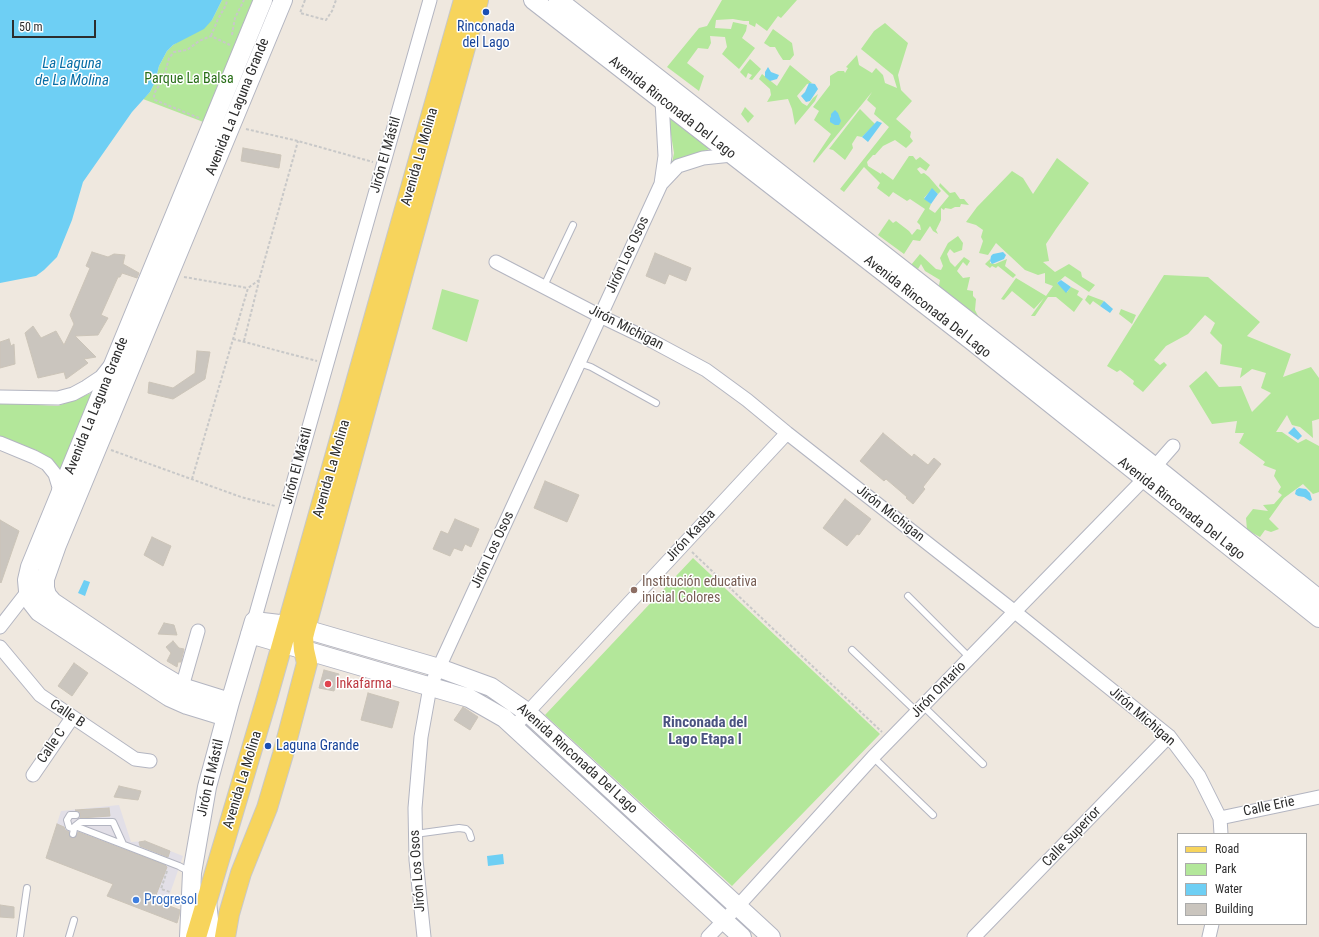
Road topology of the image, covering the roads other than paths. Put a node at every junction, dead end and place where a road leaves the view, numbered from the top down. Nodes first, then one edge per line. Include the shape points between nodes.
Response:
1 (263, 0) edge
2 (283, 0) edge
3 (430, 0) edge
4 (464, 0) edge
5 (478, 0) edge
6 (533, 0) edge
7 (558, 0) edge
8 (584, 30) junction
9 (667, 95) junction
10 (739, 151) junction
11 (660, 184) junction
12 (186, 212) junction
13 (418, 220) junction
14 (573, 224) dead end
15 (496, 262) dead end
16 (544, 286) junction
17 (380, 298) junction
18 (600, 316) junction
19 (135, 334) junction
20 (116, 359) junction
21 (579, 363) junction
22 (0, 397) edge
23 (656, 403) dead end
24 (787, 433) junction
25 (0, 443) edge
26 (1174, 446) dead end
27 (1150, 473) junction
28 (58, 500) junction
29 (49, 542) junction
30 (28, 591) junction
31 (908, 596) dead end
32 (1319, 599) edge
33 (1015, 612) junction
34 (1319, 618) edge
35 (296, 627) junction
36 (0, 628) edge
37 (252, 628) junction
38 (198, 631) dead end
39 (282, 644) junction
40 (0, 647) edge
41 (304, 650) junction
42 (852, 650) dead end
43 (970, 658) junction
44 (439, 668) junction
45 (430, 687) junction
46 (176, 689) junction
47 (228, 709) junction
48 (920, 709) junction
49 (528, 712) junction
50 (72, 718) junction
51 (514, 727) junction
52 (1169, 736) junction
53 (873, 757) junction
54 (150, 761) dead end
55 (983, 764) dead end
56 (33, 775) dead end
57 (1319, 797) edge
58 (76, 815) dead end
59 (933, 815) dead end
60 (1220, 818) junction
61 (1221, 833) edge
62 (73, 834) dead end
63 (415, 834) junction
64 (471, 838) dead end
65 (123, 844) junction
66 (192, 873) junction
67 (27, 888) dead end
68 (207, 900) junction
69 (738, 906) junction
70 (74, 920) dead end
71 (724, 920) junction
72 (1212, 925) edge
73 (20, 937) edge
74 (69, 937) edge
75 (189, 937) edge
76 (196, 937) edge
77 (211, 937) edge
78 (225, 937) edge
79 (424, 937) edge
80 (708, 937) edge
81 (742, 937) edge
82 (771, 937) edge
83 (974, 937) edge
84 (1209, 937) edge

1 - 12 street, Avenida La Laguna Grande via 212,124
2 - 12 street, Avenida La Laguna Grande via 231,125
3 - 37 street, Jirón El Mástil
4 - 17 main road, Avenida La Molina
5 - 13 main road, Avenida La Molina
6 - 8 street, Avenida Rinconada Del Lago
7 - 8 street, Avenida Rinconada Del Lago
8 - 9 street, Avenida Rinconada Del Lago
9 - 10 street, Avenida Rinconada Del Lago
9 - 11 street, Jirón Los Osos via 665,156
10 - 11 street, Jirón Los Osos via 678,166
10 - 27 street, Avenida Rinconada Del Lago via 972,341
11 - 18 street, Jirón Los Osos
12 - 19 street, Avenida La Laguna Grande
12 - 19 street, Avenida La Laguna Grande via 169,275
13 - 17 main road
13 - 35 main road, Avenida La Molina
14 - 16 lane
15 - 16 street, Jirón Michigan
16 - 18 street, Jirón Michigan
17 - 35 main road, Avenida La Molina
18 - 21 street, Jirón Los Osos
18 - 24 street, Jirón Michigan via 706,370
19 - 20 street, Avenida La Laguna Grande
19 - 29 street, Avenida La Laguna Grande via 99,445
20 - 22 street via 101,377 73,394 58,398
20 - 28 street, Avenida La Laguna Grande
21 - 23 lane
21 - 44 street, Jirón Los Osos
24 - 33 street, Jirón Michigan
24 - 49 street, Jirón Kasba
25 - 28 street via 47,464 55,474 59,487
26 - 27 street, Jirón Ontario
27 - 32 street, Avenida Rinconada Del Lago
27 - 33 street, Jirón Ontario
27 - 34 street, Avenida Rinconada Del Lago
28 - 29 street, Avenida La Laguna Grande
29 - 30 street, Avenida La Laguna Grande via 30,567
29 - 46 street, Avenida La Laguna Grande via 45,579 47,596
30 - 36 street
30 - 46 street, Avenida La Laguna Grande via 39,612
31 - 43 lane
33 - 43 street, Jirón Ontario
33 - 52 street, Jirón Michigan
35 - 37 street, Avenida Rinconada Del Lago
35 - 39 main road, Avenida La Molina
35 - 41 main road, Avenida La Molina via 303,637
35 - 44 street, Avenida Rinconada Del Lago
37 - 39 street, Avenida Rinconada Del Lago
37 - 47 street, Jirón El Mástil
38 - 46 street
39 - 41 street, Avenida Rinconada Del Lago
39 - 68 main road, Avenida La Molina
40 - 50 street, Calle B via 40,695
41 - 45 street, Avenida Rinconada Del Lago
41 - 78 main road, Avenida La Molina via 307,663 284,754 241,873
42 - 48 lane
43 - 48 street, Jirón Ontario
44 - 45 street, Jirón Los Osos
44 - 49 street, Avenida Rinconada Del Lago via 491,687
45 - 51 street, Avenida Rinconada Del Lago via 469,698 504,718
45 - 63 street, Jirón Los Osos via 418,760
46 - 47 street, Avenida La Laguna Grande via 187,705
47 - 66 street, Jirón El Mástil via 207,787
48 - 53 street, Jirón Ontario
48 - 55 lane
49 - 51 street, Jirón Kasba
49 - 69 street, Avenida Rinconada Del Lago
50 - 54 street, Calle B via 135,759
50 - 56 street, Calle C
51 - 71 street, Avenida Rinconada Del Lago
52 - 60 street, Jirón Michigan via 1199,776
52 - 83 street, Calle Superior
53 - 59 lane
53 - 69 street, Jirón Ontario
57 - 60 street, Calle Erie
58 - 62 lane via 70,816 67,820 69,827 74,829
60 - 61 street, Jirón Michigan
63 - 64 lane via 459,828 466,829
63 - 79 street, Jirón Los Osos via 417,883
65 - 65 lane via 103,837 75,826 80,822 113,822
65 - 66 lane
66 - 75 street, Jirón El Mástil
67 - 73 lane
68 - 76 main road, Avenida La Molina
68 - 77 street
69 - 71 street, Jirón Ontario
69 - 82 street, Avenida Rinconada Del Lago
70 - 74 lane
71 - 80 street, Jirón Ontario
71 - 81 street, Avenida Rinconada Del Lago
72 - 84 street

